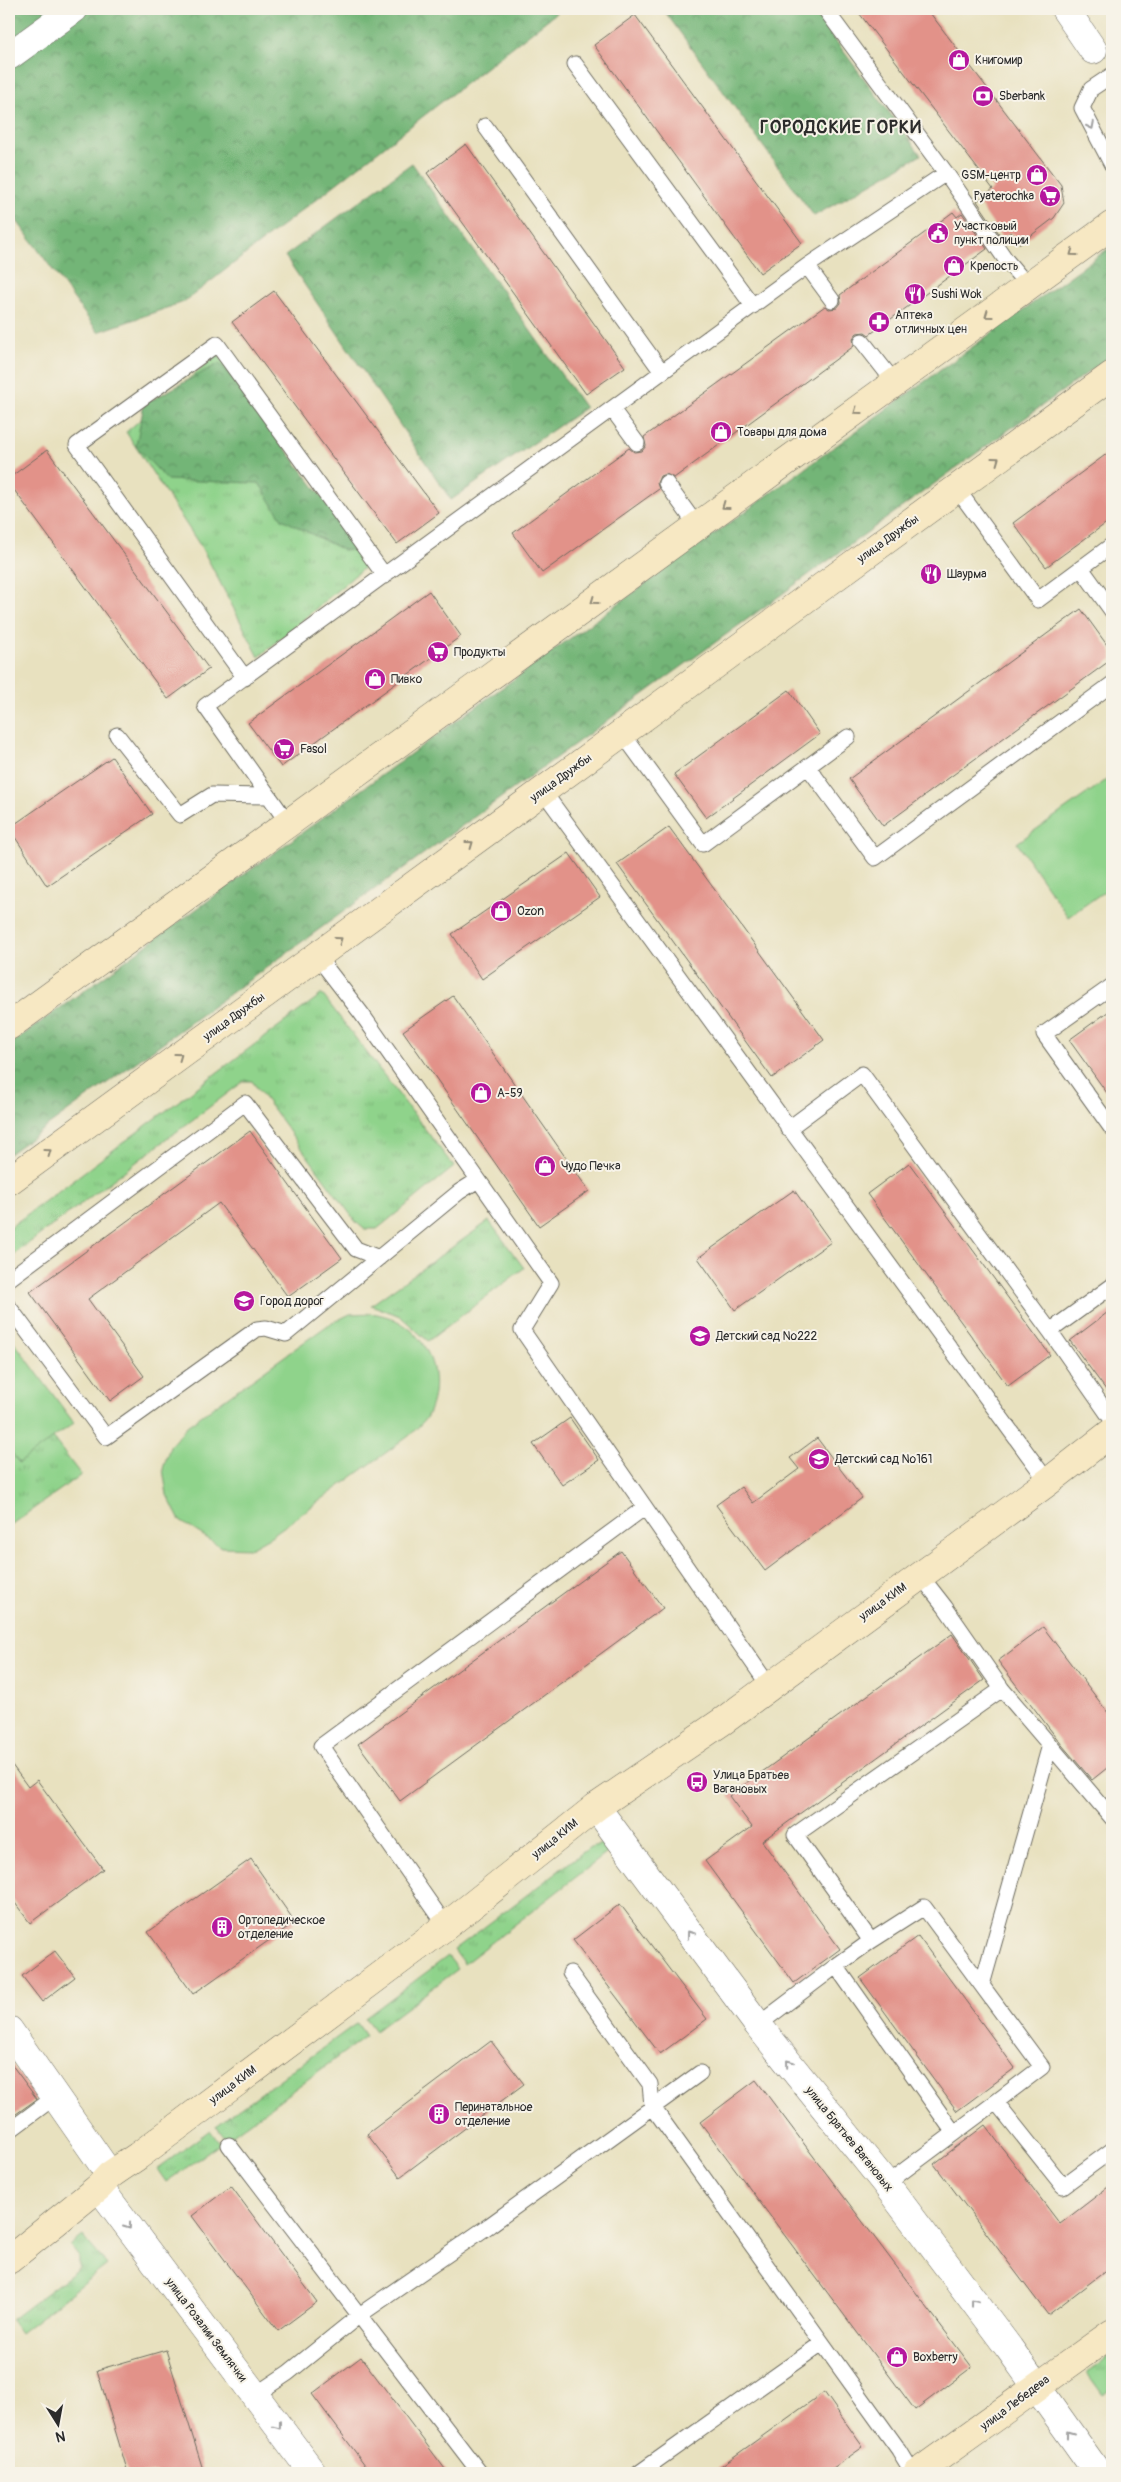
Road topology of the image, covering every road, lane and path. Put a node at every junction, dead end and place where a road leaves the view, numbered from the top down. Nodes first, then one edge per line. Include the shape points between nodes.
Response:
1 (74, 9) edge
2 (825, 9) edge
3 (1065, 9) edge
4 (1093, 50) dead end
5 (9, 56) edge
6 (575, 64) dead end
7 (1112, 75) edge
8 (486, 126) dead end
9 (1112, 165) edge
10 (946, 173) junction
11 (1112, 225) edge
12 (807, 266) junction
13 (1028, 286) junction
14 (832, 300) dead end
15 (753, 306) junction
16 (862, 341) dead end
17 (662, 372) junction
18 (1112, 377) edge
19 (895, 383) junction
20 (612, 409) junction
21 (637, 443) dead end
22 (666, 483) dead end
23 (957, 489) junction
24 (697, 526) junction
25 (1112, 545) edge
26 (1081, 568) junction
27 (386, 576) junction
28 (1112, 611) edge
29 (245, 678) junction
30 (1112, 684) edge
31 (622, 733) junction
32 (117, 735) dead end
33 (848, 737) dead end
34 (808, 767) junction
35 (543, 791) junction
36 (269, 796) junction
37 (288, 823) junction
38 (317, 956) junction
39 (1112, 986) edge
40 (9, 1026) edge
41 (788, 1129) junction
42 (1112, 1129) edge
43 (478, 1180) junction
44 (9, 1181) edge
45 (379, 1258) junction
46 (9, 1279) edge
47 (1112, 1286) edge
48 (9, 1307) edge
49 (1050, 1331) junction
50 (1112, 1420) edge
51 (1112, 1432) edge
52 (1048, 1482) junction
53 (644, 1508) junction
54 (920, 1575) junction
55 (769, 1686) junction
56 (1002, 1689) junction
57 (1050, 1746) junction
58 (596, 1807) junction
59 (1112, 1818) edge
60 (446, 1926) junction
61 (871, 1940) junction
62 (836, 1966) junction
63 (570, 1973) dead end
64 (982, 1985) junction
65 (758, 2025) junction
66 (9, 2030) edge
67 (700, 2073) dead end
68 (56, 2096) junction
69 (996, 2102) junction
70 (652, 2106) junction
71 (9, 2131) edge
72 (954, 2133) junction
73 (229, 2145) dead end
74 (1112, 2150) edge
75 (105, 2181) junction
76 (886, 2184) junction
77 (9, 2260) edge
78 (361, 2314) junction
79 (1112, 2333) edge
80 (822, 2344) junction
81 (1035, 2387) junction
82 (255, 2395) junction
83 (313, 2473) edge
84 (480, 2473) edge
85 (639, 2473) edge
86 (913, 2473) edge
87 (917, 2473) edge
88 (1098, 2473) edge

1 - 5 street
2 - 10 lane
3 - 4 street
6 - 15 lane
7 -> 9 lane via 1091,89 1082,108
8 - 17 lane
10 - 12 lane
10 - 13 lane via 1006,260
11 -> 13 main road
12 - 14 lane
12 - 15 lane
13 -> 19 main road
15 - 17 lane
16 - 19 lane
17 - 20 lane
23 -> 18 main road, улица Дружбы
19 -> 24 main road
20 - 21 lane
20 - 27 lane
22 - 24 lane
23 - 26 lane via 1038,600
23 - 31 main road, улица Дружбы
24 -> 37 main road
25 - 26 lane
26 - 28 lane
27 - 29 lane
27 - 29 lane via 217,344 108,422 78,445
29 - 36 lane via 206,706
30 - 34 lane via 874,858
31 - 34 lane via 703,844
31 - 35 main road, улица Дружбы
32 - 36 lane via 180,815 212,795
33 - 34 lane
38 -> 35 main road, улица Дружбы
35 - 41 lane
36 - 37 lane
37 - 40 main road
38 - 43 lane via 362,1013
44 -> 38 main road, улица Дружбы
39 - 42 lane via 1044,1034
41 - 49 lane via 868,1069
41 - 52 lane
43 - 45 lane
43 - 53 lane via 551,1283 522,1330
45 - 46 lane via 356,1249 246,1103
45 - 48 lane via 286,1334 266,1328 257,1329 106,1437
47 - 49 lane
49 - 50 lane
51 - 52 main road, улица КИМ
52 - 54 main road, улица КИМ
53 - 55 lane
53 - 60 lane via 321,1746
54 - 55 main road, улица КИМ
54 - 56 lane
55 - 58 main road, улица КИМ
56 - 57 lane
56 - 61 lane via 795,1835
57 - 59 lane
57 - 64 lane
58 - 60 main road, улица КИМ
65 -> 58 street, улица Братьев Вагановых
60 - 75 main road, улица КИМ
61 - 62 lane
61 - 64 lane via 924,1907
62 - 65 lane
62 - 72 lane
63 - 70 lane via 650,2084
64 - 69 lane via 1042,2067
76 -> 65 street, улица Братьев Вагановых
66 - 68 street, улица Розалии Землячки
67 - 70 lane
68 - 71 lane
68 - 75 street, улица Розалии Землячки
69 - 72 lane
69 - 74 lane via 1063,2186
70 - 78 lane via 490,2225
70 - 80 lane
72 - 76 lane
73 - 78 lane
75 - 77 main road, улица КИМ
75 -> 82 street, улица Розалии Землячки
81 -> 76 street, улица Братьев Вагановых
78 - 82 lane via 288,2373
78 - 84 lane
79 - 81 main road, улица Лебедева
80 - 85 lane
80 - 86 lane
81 - 87 main road, улица Лебедева
88 -> 81 street, улица Братьев Вагановых
82 -> 83 street, улица Розалии Землячки

